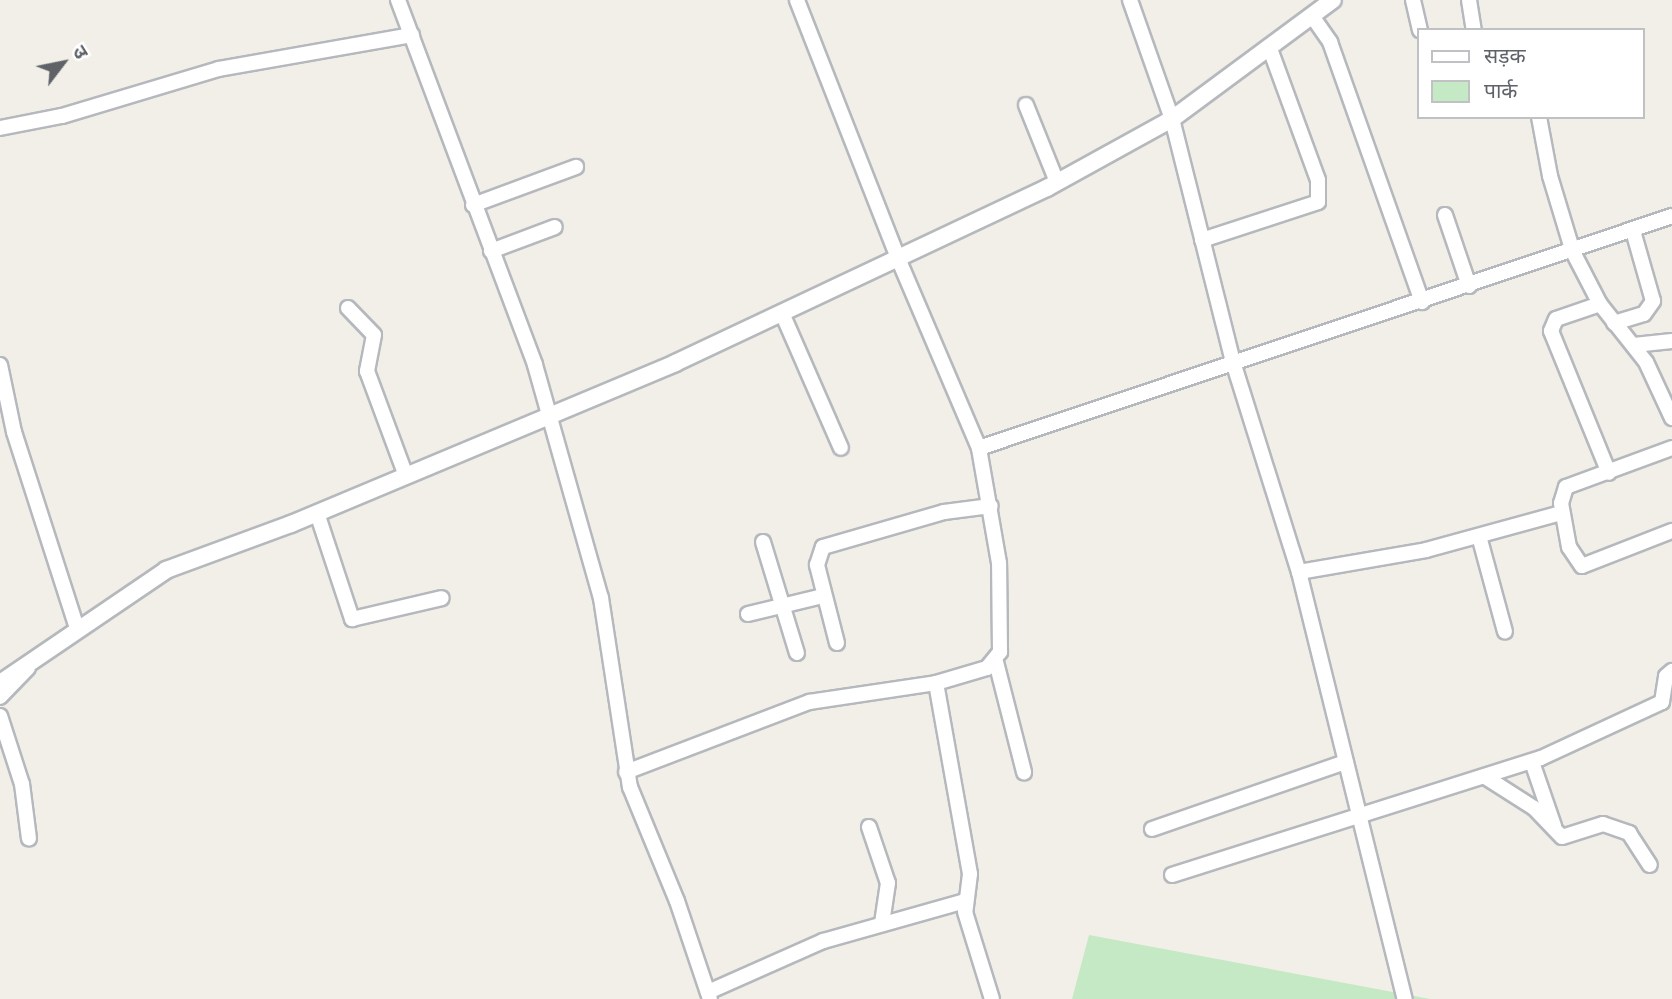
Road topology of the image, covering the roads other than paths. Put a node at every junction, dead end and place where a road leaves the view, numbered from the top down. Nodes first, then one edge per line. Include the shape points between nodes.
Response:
1 (398, 0) edge
2 (797, 0) edge
3 (1130, 0) edge
4 (1333, 0) edge
5 (1413, 0) edge
6 (1469, 0) edge
7 (1312, 16) junction
8 (1420, 28) edge
9 (1474, 28) edge
10 (412, 35) junction
11 (1270, 49) junction
12 (1026, 105) dead end
13 (1172, 119) junction
14 (1539, 119) edge
15 (0, 128) edge
16 (576, 167) dead end
17 (1057, 182) junction
18 (473, 205) junction
19 (1445, 215) dead end
20 (1672, 216) edge
21 (555, 227) dead end
22 (1633, 231) junction
23 (1202, 240) junction
24 (491, 251) junction
25 (1573, 252) junction
26 (898, 258) junction
27 (1469, 286) junction
28 (1422, 302) junction
29 (1600, 304) junction
30 (348, 308) dead end
31 (782, 313) junction
32 (1614, 323) junction
33 (1672, 341) edge
34 (1634, 345) junction
35 (0, 365) edge
36 (1234, 365) junction
37 (548, 417) junction
38 (1672, 418) edge
39 (7, 434) edge
40 (841, 448) dead end
41 (979, 448) junction
42 (1672, 448) edge
43 (1609, 473) junction
44 (406, 476) junction
45 (991, 506) junction
46 (317, 513) junction
47 (1562, 513) junction
48 (1672, 531) edge
49 (1479, 536) junction
50 (763, 542) dead end
51 (1299, 572) junction
52 (823, 596) junction
53 (442, 598) dead end
54 (782, 606) junction
55 (747, 614) dead end
56 (77, 628) junction
57 (1505, 632) dead end
58 (837, 643) dead end
59 (797, 653) dead end
60 (35, 658) junction
61 (996, 662) junction
62 (1672, 671) edge
63 (0, 683) edge
64 (936, 683) junction
65 (0, 697) edge
66 (0, 716) edge
67 (1346, 762) junction
68 (1532, 762) junction
69 (626, 772) junction
70 (1024, 772) dead end
71 (1487, 778) junction
72 (1362, 815) junction
73 (869, 827) dead end
74 (1152, 829) dead end
75 (1557, 834) junction
76 (29, 839) dead end
77 (1650, 865) dead end
78 (1172, 875) dead end
79 (965, 901) junction
80 (882, 923) junction
81 (709, 996) edge
82 (992, 999) edge
83 (1405, 999) edge

1 - 10 street
2 - 26 street
3 - 13 street
4 - 7 street
5 - 8 street
6 - 9 street
7 - 11 street
7 - 28 street via 1330,42
10 - 15 street via 219,69 62,116
10 - 18 street
11 - 13 street
11 - 23 street via 1318,180 1318,202
12 - 17 street
13 - 17 street
13 - 23 street
14 - 25 street via 1550,176
16 - 18 street
17 - 26 street
18 - 24 street
19 - 27 street
20 - 22 street
21 - 24 street
22 - 25 street
22 - 32 street via 1653,301 1644,314
23 - 36 street
24 - 37 street via 535,365
25 - 27 street
25 - 29 street
26 - 31 street
26 - 41 street
27 - 28 street
28 - 36 street
29 - 32 street
29 - 43 street via 1556,319 1551,331
30 - 44 street via 374,335 367,371
31 - 37 street
31 - 40 street
32 - 34 street
33 - 34 street
34 - 38 street
35 - 39 street
36 - 41 street
36 - 51 street
37 - 44 street
37 - 69 street via 601,598
39 - 56 street
41 - 45 street
42 - 43 street
43 - 47 street via 1566,487
44 - 46 street
45 - 52 street via 944,512 823,547 817,565
45 - 61 street via 1001,592
46 - 53 street via 352,619
46 - 56 street via 166,570
47 - 48 street via 1569,547 1582,566
47 - 49 street
49 - 51 street
49 - 57 street
50 - 54 street
51 - 67 street
52 - 54 street
52 - 58 street
54 - 55 street
54 - 59 street
56 - 60 street
60 - 63 street
60 - 65 street
61 - 64 street
61 - 70 street
62 - 68 street via 1666,676 1662,702
64 - 69 street via 809,702
64 - 79 street via 970,874
66 - 76 street via 22,784
67 - 72 street
67 - 74 street
68 - 71 street
68 - 75 street
69 - 81 street
71 - 72 street
71 - 75 street via 1534,808
72 - 78 street
72 - 83 street
73 - 80 street via 888,883
75 - 77 street via 1567,839 1610,825 1634,837
79 - 80 street
79 - 82 street
80 - 81 street via 823,942

